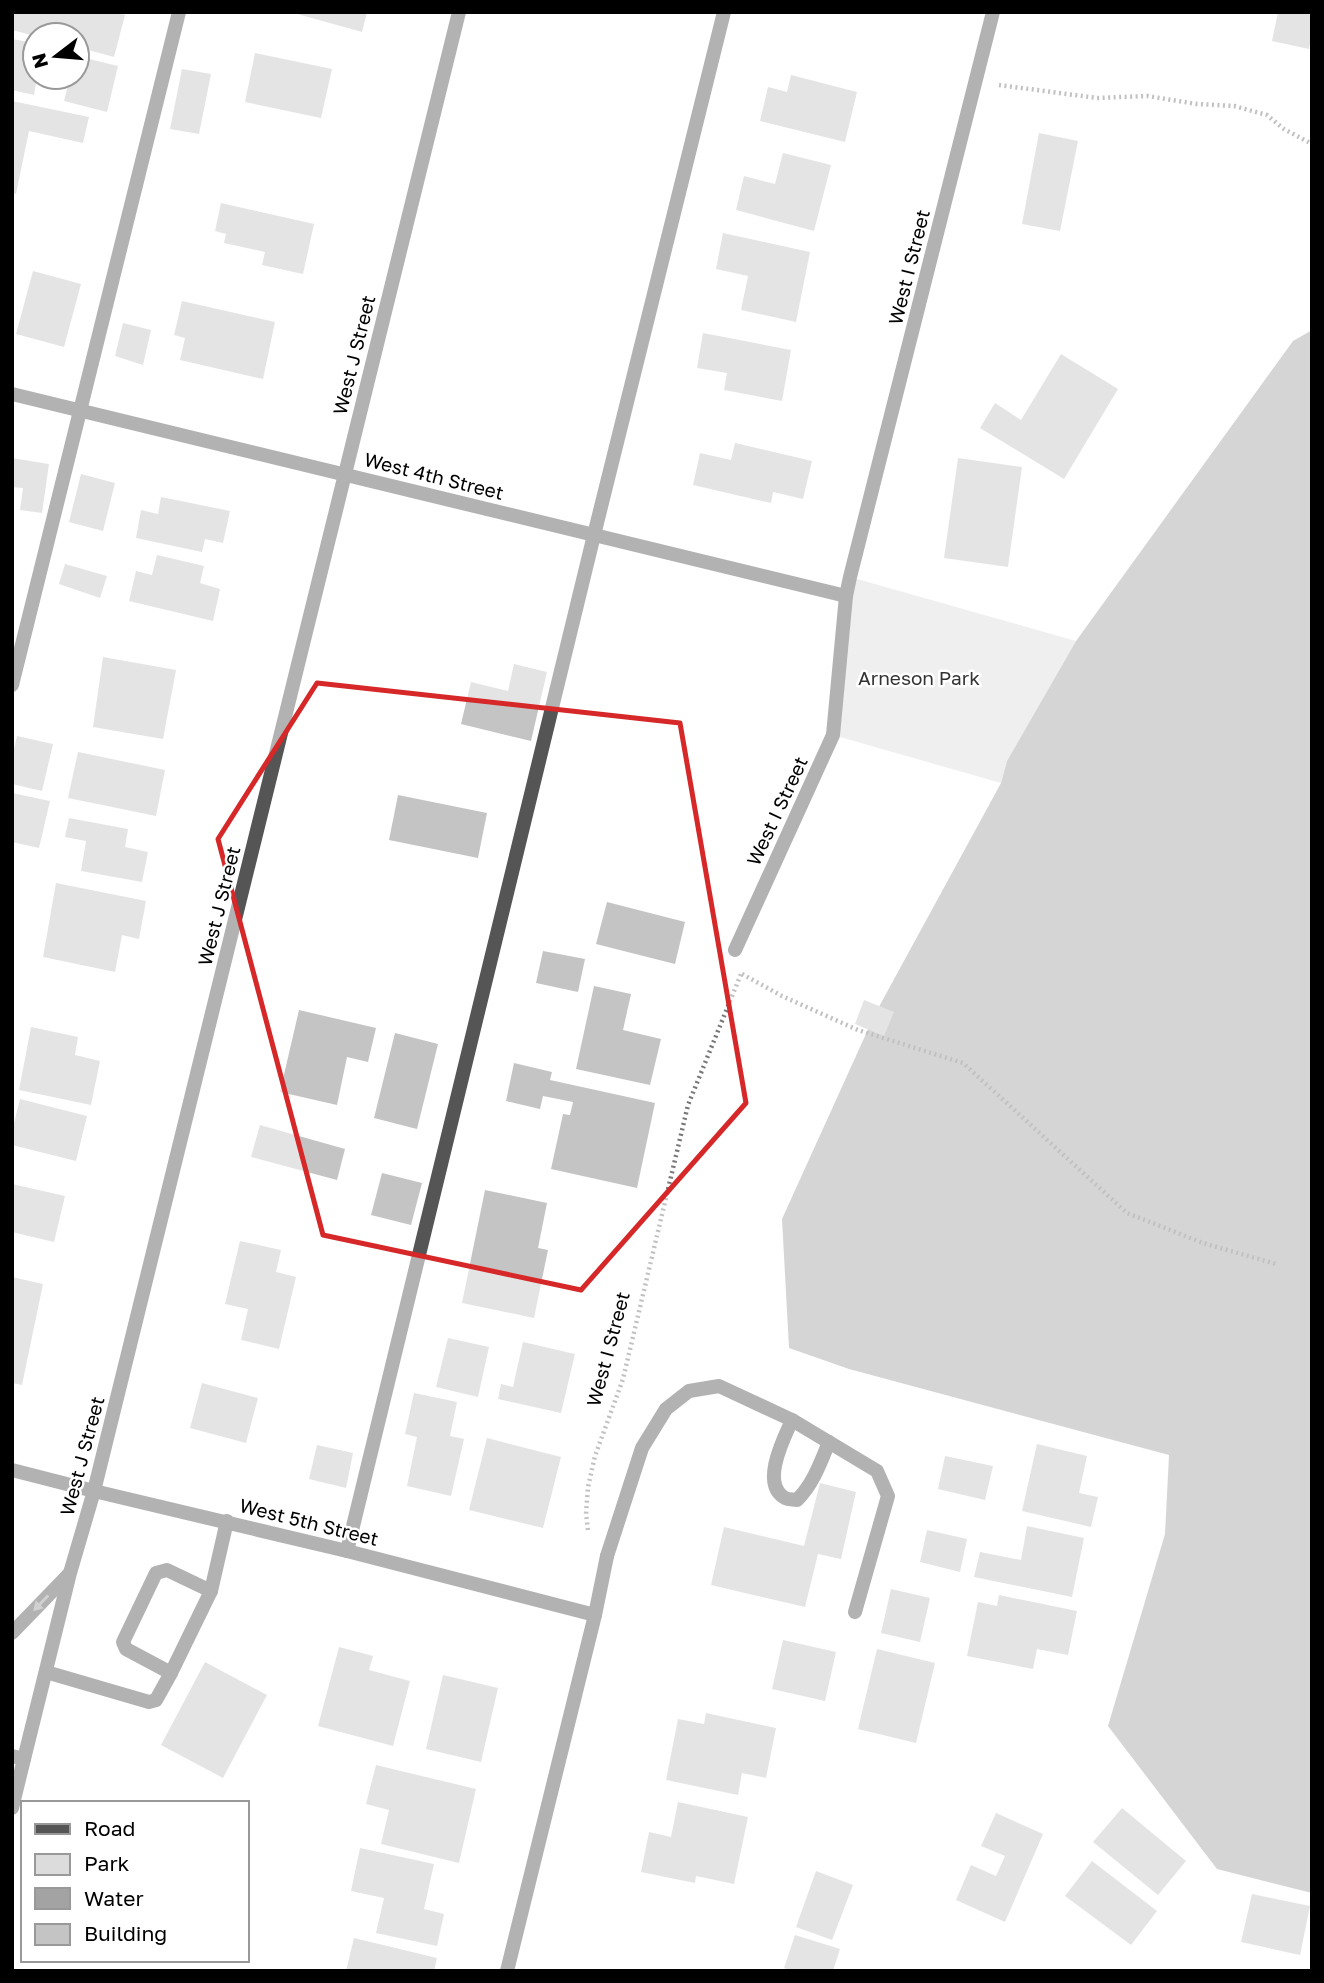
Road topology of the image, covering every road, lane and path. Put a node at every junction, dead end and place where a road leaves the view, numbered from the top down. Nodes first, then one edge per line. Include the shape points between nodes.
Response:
1 (179, 12) edge
2 (459, 12) edge
3 (724, 12) edge
4 (993, 12) edge
5 (976, 82) junction
6 (1312, 144) edge
7 (12, 394) edge
8 (81, 411) junction
9 (345, 475) junction
10 (594, 535) junction
11 (846, 596) junction
12 (12, 685) edge
13 (735, 950) joint
14 (741, 974) junction
15 (1276, 1264) dead end
16 (792, 1420) junction
17 (829, 1442) junction
18 (12, 1470) edge
19 (94, 1490) junction
20 (227, 1521) junction
21 (590, 1540) dead end
22 (347, 1551) junction
23 (70, 1573) junction
24 (211, 1591) junction
25 (855, 1612) dead end
26 (595, 1615) junction
27 (12, 1633) edge
28 (46, 1672) junction
29 (171, 1673) junction
30 (18, 1758) edge
31 (12, 1808) edge
32 (508, 1971) edge

1 - 8 street
2 - 9 street, West J Street
3 - 10 street
4 - 5 street, West I Street
5 - 6 path via 1097,98 1147,96 1234,106 1267,115
5 - 11 street, West I Street
7 - 8 street, West 4th Street
8 - 9 street, West 4th Street
8 - 12 street
9 - 10 street, West 4th Street
9 - 19 street, West J Street
10 - 11 street, West 4th Street
10 - 22 street
11 - 13 street, West I Street via 833,735
13 - 14 path
14 - 15 path via 858,1030 963,1063 1127,1213 1203,1243
14 - 21 path, West I Street via 688,1105 622,1378 588,1487
16 - 17 street
16 - 17 street via 773,1473 785,1498 796,1500 807,1490
16 - 26 street via 719,1386 689,1391 666,1409 642,1448 607,1556
17 - 25 street via 877,1471 888,1496
18 - 19 street, West 5th Street
19 - 20 street, West 5th Street
19 - 23 street, West J Street
20 - 22 street, West 5th Street
20 - 24 street
22 - 26 street, West 5th Street
23 -> 27 street
23 - 28 street, West J Street
24 - 29 street
24 - 29 street via 167,1570 156,1573 123,1642 126,1649
26 - 32 street
28 - 29 street via 149,1702 156,1699
28 - 30 street, West J Street
30 - 31 street, West J Street

